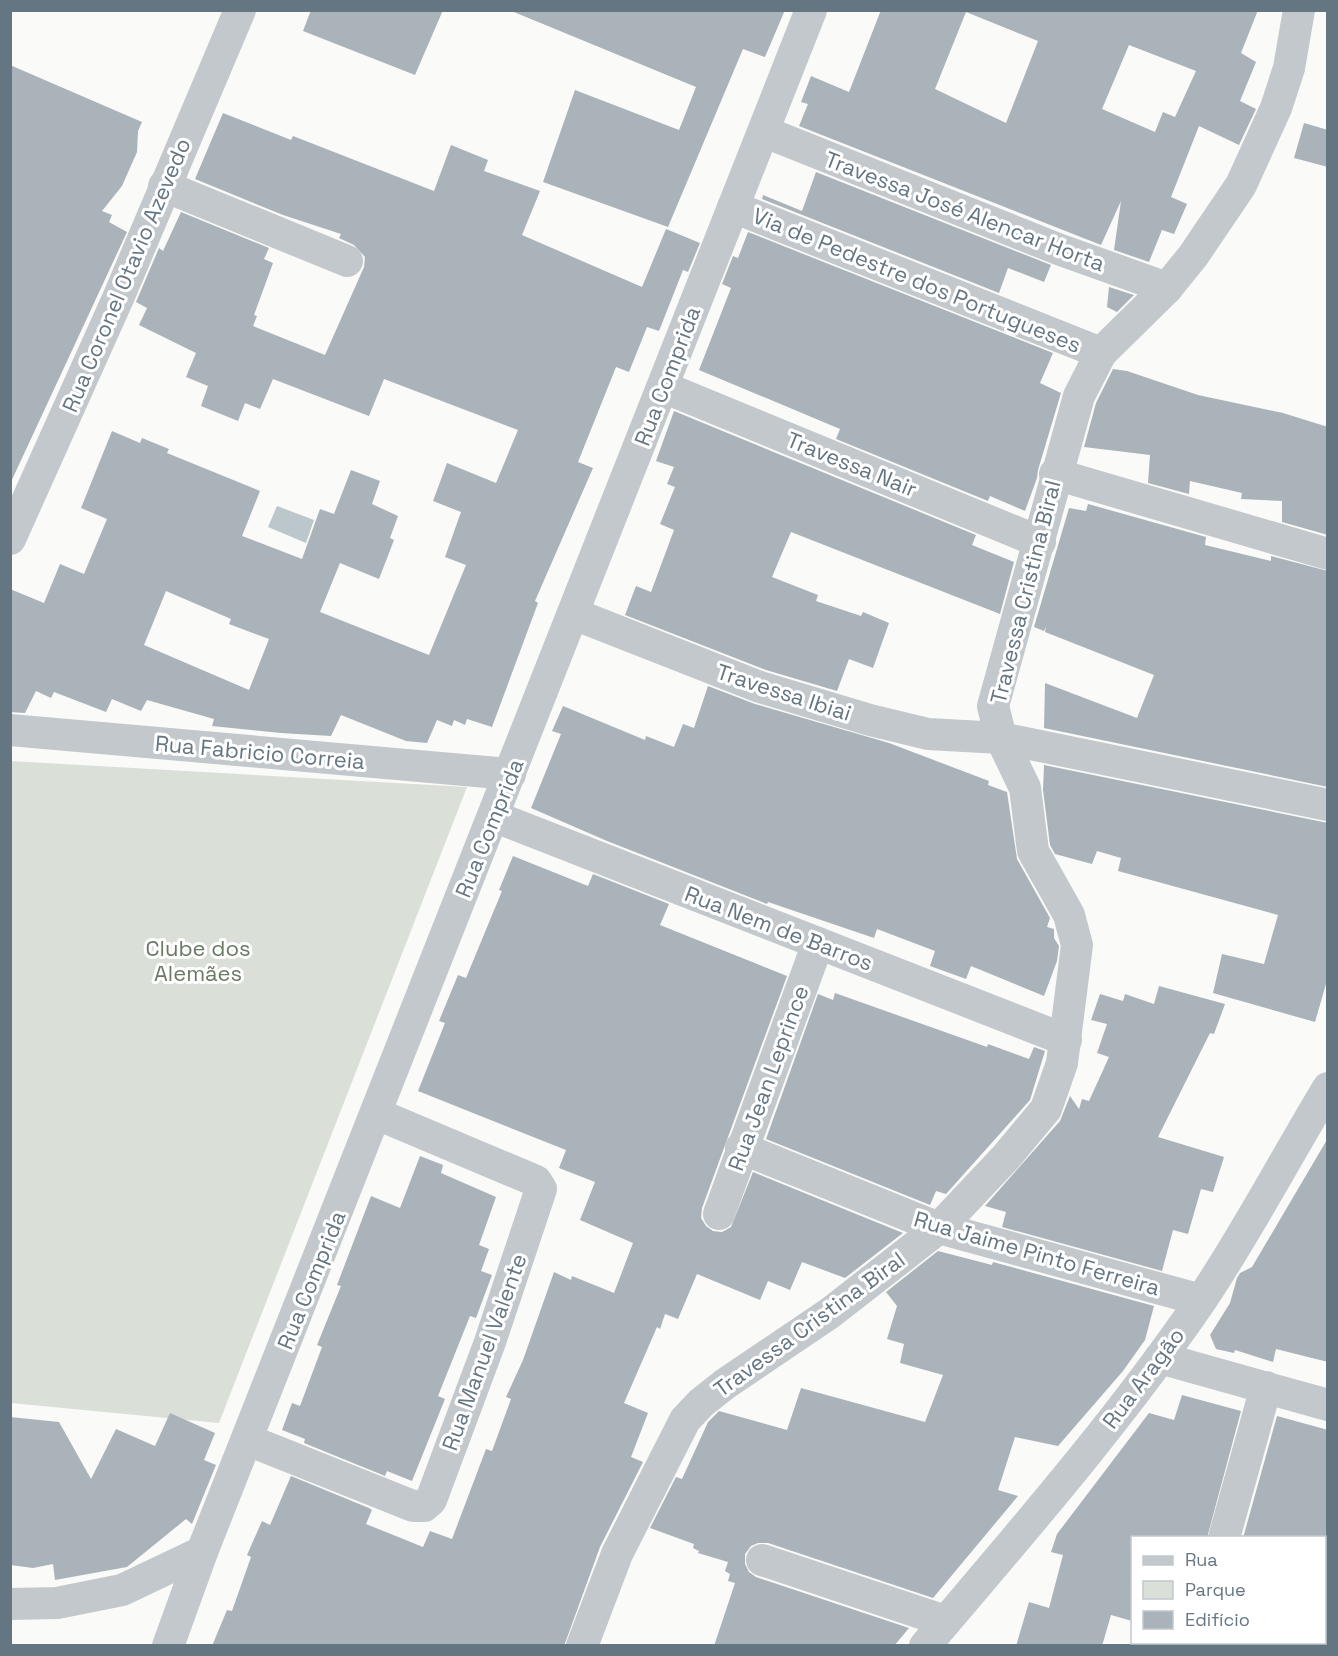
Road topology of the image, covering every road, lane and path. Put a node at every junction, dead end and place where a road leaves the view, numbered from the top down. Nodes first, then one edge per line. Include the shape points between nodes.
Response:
1 (240, 10) edge
2 (811, 10) edge
3 (1297, 11) edge
4 (765, 132) junction
5 (164, 186) junction
6 (733, 207) junction
7 (347, 261) dead end
8 (1167, 288) junction
9 (1101, 353) junction
10 (663, 387) junction
11 (1055, 474) junction
12 (22, 481) edge
13 (10, 539) edge
14 (1040, 542) junction
15 (1328, 554) edge
16 (574, 614) junction
17 (10, 730) edge
18 (1001, 738) junction
19 (510, 774) junction
20 (1328, 805) edge
21 (493, 816) junction
22 (818, 943) junction
23 (1066, 1040) junction
24 (1328, 1088) edge
25 (377, 1114) junction
26 (741, 1149) junction
27 (719, 1214) dead end
28 (939, 1228) junction
29 (1201, 1300) junction
30 (1160, 1358) junction
31 (1266, 1387) junction
32 (1328, 1405) edge
33 (248, 1440) junction
34 (1225, 1536) edge
35 (202, 1552) junction
36 (762, 1560) dead end
37 (10, 1604) edge
38 (945, 1622) junction
39 (168, 1646) edge
40 (582, 1646) edge
41 (925, 1646) edge

1 - 5 street, Rua Coronel Otavio Azevedo
2 - 4 street, Rua Comprida
3 - 8 street, Travessa Cristina Biral via 1289,68 1261,143 1240,185
4 - 6 street, Rua Comprida
4 - 8 street, Travessa José Alencar Horta via 1058,249
5 - 7 street
5 - 12 street, Rua Coronel Otavio Azevedo via 119,296
6 - 9 street, Via de Pedestre dos Portugueses
6 - 10 street, Rua Comprida
8 - 9 street, Travessa Cristina Biral
9 - 11 street, Travessa Cristina Biral via 1079,396
10 - 14 street, Travessa Nair
10 - 16 street, Rua Comprida
11 - 14 street, Travessa Cristina Biral
11 - 15 street
12 - 13 street, Rua Coronel Otavio Azevedo
14 - 18 street, Travessa Cristina Biral via 993,706
16 - 18 street, Travessa Ibiai via 821,707 928,734
16 - 19 street, Rua Comprida
17 - 19 street, Rua Fabricio Correia
18 - 20 street, Travessa Ibiai
18 - 23 street, Travessa Cristina Biral via 1025,788 1033,850 1069,915 1077,945
19 - 21 street, Rua Comprida
21 - 22 street, Rua Nem de Barros
21 - 25 street, Rua Comprida
22 - 23 street, Rua Nem de Barros
22 - 26 street, Rua Jean Leprince
23 - 28 street, Travessa Cristina Biral via 1046,1109
24 - 29 street, Rua Aragão
25 - 33 street, Rua Comprida
25 - 33 street, Rua Manuel Valente via 536,1181 541,1189 431,1500 424,1506 413,1506
26 - 27 street, Rua Jean Leprince
26 - 28 street, Rua Jaime Pinto Ferreira
28 - 29 street, Rua Jaime Pinto Ferreira
28 - 40 street, Travessa Cristina Biral via 830,1313 725,1384 685,1420 617,1554
29 - 30 street, Rua Aragão
30 - 31 street
30 - 38 street, Rua Aragão via 1005,1554
31 - 32 street
31 - 34 street
33 - 35 street, Rua Comprida
35 - 37 street via 122,1590 57,1603
35 - 39 street, Rua Comprida
36 - 38 street
38 - 41 street, Rua Aragão

